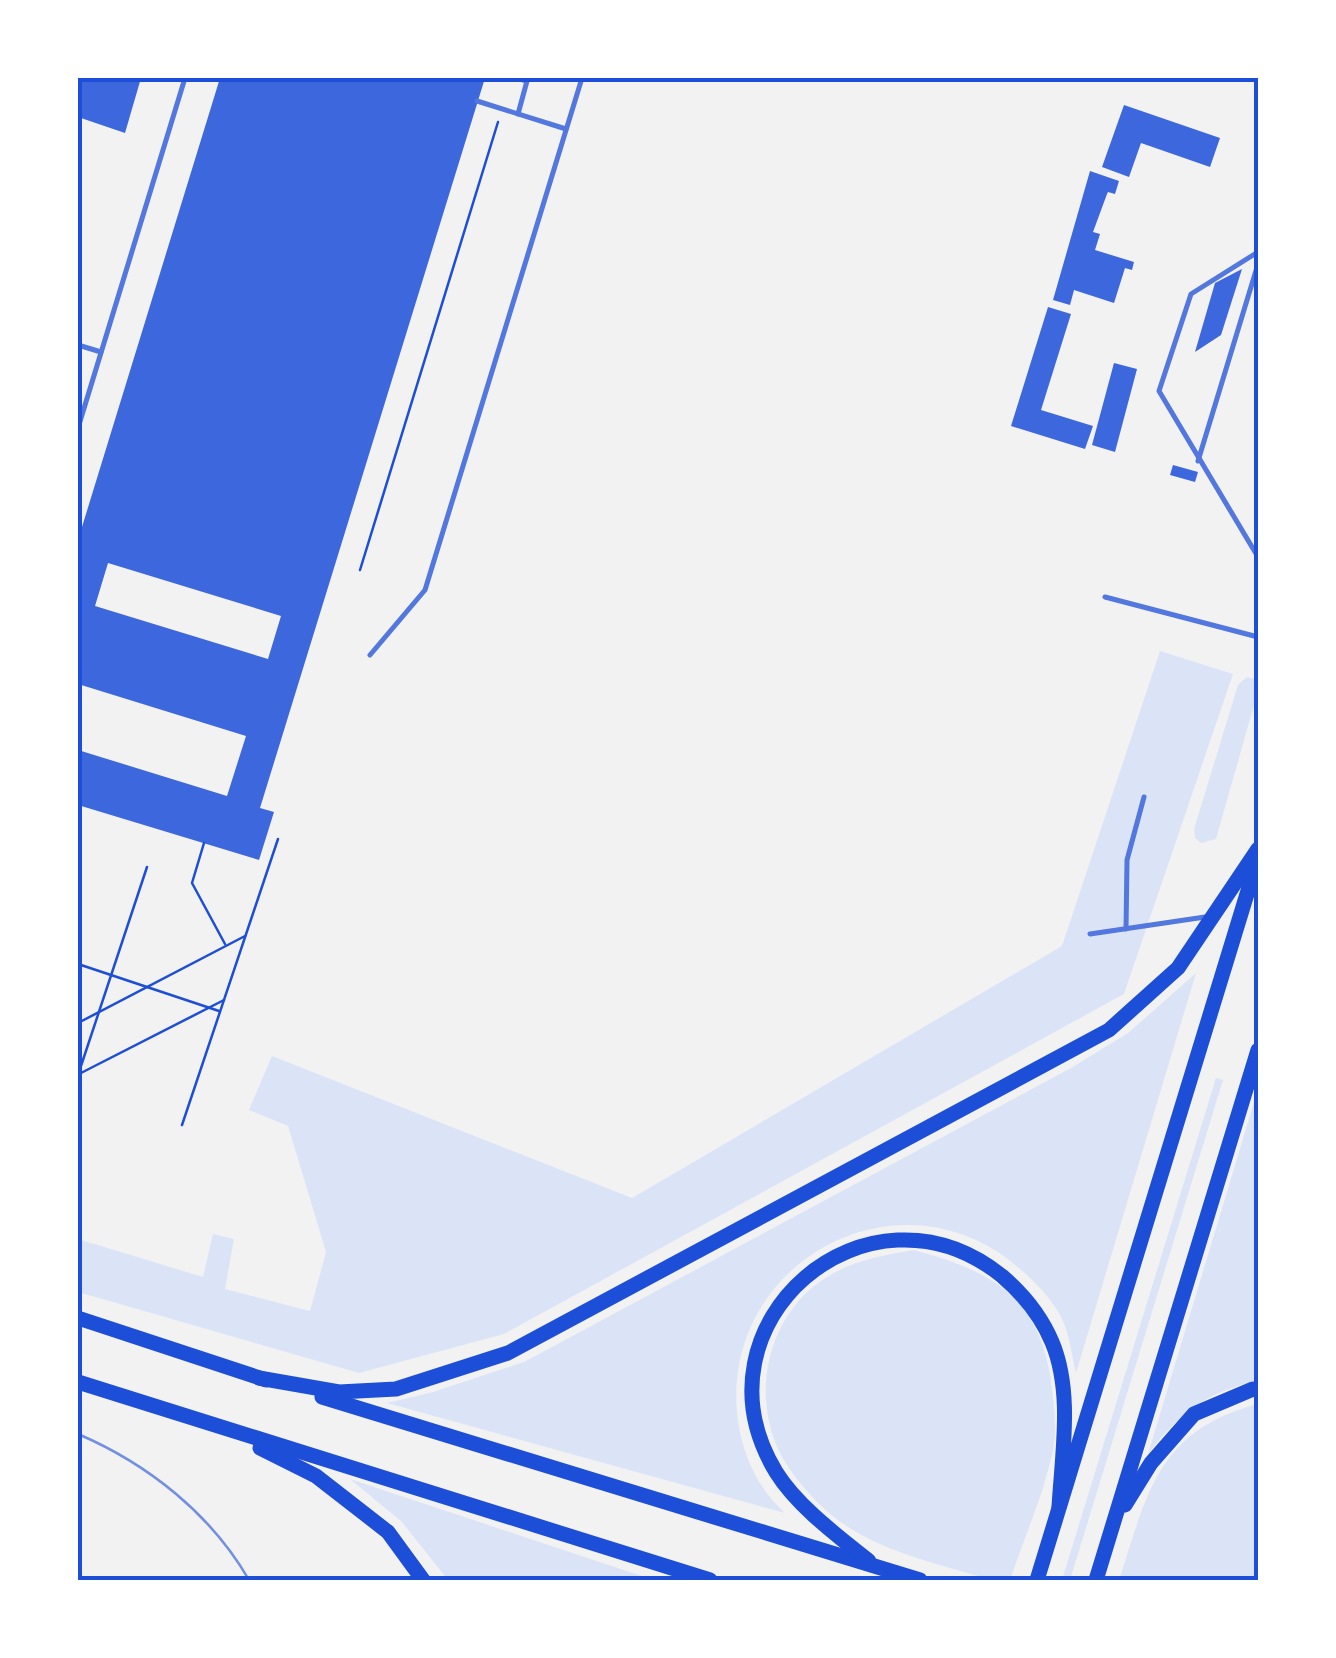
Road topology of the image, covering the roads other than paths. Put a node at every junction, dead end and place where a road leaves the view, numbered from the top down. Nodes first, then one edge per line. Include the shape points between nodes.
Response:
1 (186, 78) edge
2 (516, 78) edge
3 (582, 78) edge
4 (477, 102) dead end
5 (518, 114) junction
6 (566, 129) junction
7 (1258, 252) edge
8 (1258, 264) edge
9 (78, 345) edge
10 (101, 352) junction
11 (78, 428) edge
12 (1198, 462) junction
13 (1258, 558) edge
14 (1105, 597) dead end
15 (1258, 637) edge
16 (370, 654) dead end
17 (1144, 797) dead end
18 (1258, 849) edge
19 (1258, 858) edge
20 (1213, 916) junction
21 (1126, 929) junction
22 (1090, 934) dead end
23 (1258, 1050) edge
24 (78, 1318) edge
25 (259, 1378) junction
26 (78, 1382) edge
27 (1258, 1390) edge
28 (220, 1429) junction
29 (1059, 1507) junction
30 (1113, 1526) junction
31 (876, 1567) junction
32 (423, 1580) edge
33 (710, 1580) edge
34 (920, 1580) edge
35 (1037, 1580) edge
36 (1096, 1580) edge

1 - 10 lane
2 - 5 lane via 527,81
3 - 6 lane
4 - 5 lane
5 - 6 lane
6 - 16 lane via 425,590
7 - 12 lane via 1191,294 1158,391
8 - 12 lane
9 - 10 lane
10 - 11 lane
12 - 13 lane
14 - 15 lane
17 - 21 lane via 1127,860
18 - 20 main road
19 - 29 main road
20 - 21 lane
20 - 25 main road via 1178,968 1109,1030 508,1353 396,1389 339,1392
21 - 22 lane
23 - 30 main road
24 - 25 main road
25 - 31 main road
26 - 28 main road
27 - 30 main road via 1194,1414 1151,1463
28 - 32 main road via 316,1476 388,1532
28 - 33 main road
29 - 31 main road via 1064,1399 1052,1343 1024,1294 983,1261 930,1240 870,1242 816,1266 775,1308 753,1360 754,1423 777,1474
29 - 35 main road
30 - 36 main road
31 - 34 main road

